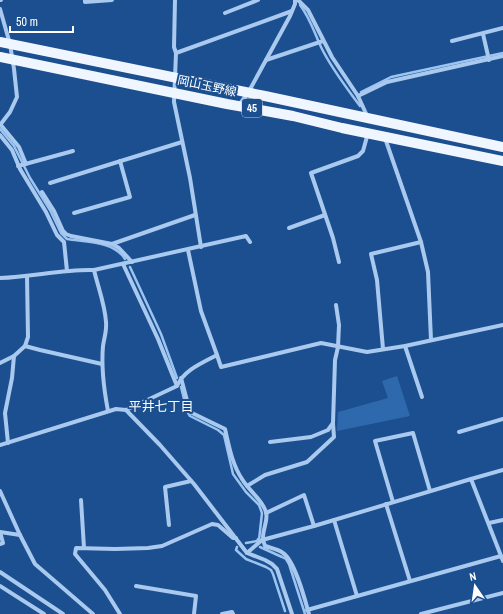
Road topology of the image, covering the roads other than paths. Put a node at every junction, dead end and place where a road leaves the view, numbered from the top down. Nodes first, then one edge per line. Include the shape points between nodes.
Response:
1 (85, 0) edge
2 (112, 0) edge
3 (175, 0) edge
4 (258, 0) edge
5 (295, 0) edge
6 (298, 0) edge
7 (0, 9) edge
8 (292, 11) junction
9 (225, 13) dead end
10 (503, 28) edge
11 (483, 34) junction
12 (452, 41) dead end
13 (320, 42) junction
14 (5, 43) edge
15 (176, 53) junction
16 (0, 56) edge
17 (503, 56) edge
18 (488, 57) junction
19 (13, 59) junction
20 (265, 60) junction
21 (176, 78) junction
22 (175, 93) junction
23 (248, 93) junction
24 (358, 96) junction
25 (238, 106) junction
26 (368, 118) junction
27 (0, 125) edge
28 (368, 133) junction
29 (0, 135) edge
30 (384, 136) junction
31 (182, 142) junction
32 (503, 147) edge
33 (73, 151) dead end
34 (120, 161) junction
35 (503, 161) edge
36 (22, 165) junction
37 (50, 183) dead end
38 (42, 192) dead end
39 (48, 208) junction
40 (74, 213) dead end
41 (195, 215) junction
42 (325, 215) junction
43 (288, 228) dead end
44 (250, 242) dead end
45 (421, 242) junction
46 (112, 244) junction
47 (201, 247) junction
48 (188, 250) junction
49 (132, 262) junction
50 (339, 262) dead end
51 (123, 264) junction
52 (94, 270) junction
53 (67, 271) junction
54 (27, 276) junction
55 (0, 278) edge
56 (336, 305) dead end
57 (503, 325) edge
58 (431, 340) junction
59 (25, 346) junction
60 (405, 346) junction
61 (338, 347) junction
62 (383, 349) junction
63 (217, 355) junction
64 (14, 356) junction
65 (0, 363) edge
66 (102, 364) junction
67 (181, 378) junction
68 (177, 386) junction
69 (422, 397) dead end
70 (126, 410) junction
71 (108, 411) junction
72 (2, 413) edge
73 (503, 419) edge
74 (333, 423) junction
75 (458, 432) dead end
76 (270, 442) dead end
77 (8, 443) junction
78 (0, 445) edge
79 (503, 470) edge
80 (471, 479) junction
81 (191, 481) junction
82 (247, 486) junction
83 (0, 491) edge
84 (430, 491) junction
85 (81, 500) dead end
86 (393, 502) junction
87 (386, 504) junction
88 (266, 513) junction
89 (334, 520) junction
90 (503, 520) edge
91 (489, 523) junction
92 (169, 525) dead end
93 (314, 526) junction
94 (0, 532) edge
95 (20, 535) junction
96 (236, 538) junction
97 (262, 540) junction
98 (0, 544) edge
99 (84, 548) junction
100 (247, 553) junction
101 (501, 556) junction
102 (503, 561) edge
103 (0, 572) edge
104 (410, 581) junction
105 (0, 586) edge
106 (136, 586) dead end
107 (503, 593) edge
108 (357, 596) junction
109 (308, 612) edge
110 (44, 614) edge
111 (63, 614) edge
112 (93, 614) edge
113 (120, 614) edge
114 (194, 614) edge
115 (222, 614) edge
116 (233, 614) edge
117 (292, 614) edge
118 (421, 614) edge

1 - 2 street
3 - 15 street
4 - 9 street
5 - 8 street
6 - 13 street via 308,10
7 - 14 street
8 - 15 street
8 - 20 street
10 - 11 street
11 - 12 street
11 - 18 street
13 - 20 street
13 - 24 street
14 - 19 street
14 - 21 main road, 岡山玉野線 / 45
15 - 21 street
16 - 19 main road, 岡山玉野線 / 45
17 - 18 street
18 - 24 street via 387,82
19 - 22 main road, 岡山玉野線 / 45
19 - 27 street via 17,96 10,112
20 - 23 street
21 - 22 street
21 - 23 main road, 岡山玉野線 / 45
22 - 25 main road, 岡山玉野線 / 45
22 - 31 street via 174,102
23 - 25 street
23 - 26 main road, 岡山玉野線 / 45
24 - 26 street
25 - 28 main road, 岡山玉野線 / 45
26 - 32 main road, 岡山玉野線 / 45
27 - 36 street via 19,147
28 - 30 main road, 岡山玉野線 / 45
28 - 42 street via 363,151 358,156 311,173
29 - 36 street
30 - 35 main road, 岡山玉野線 / 45
30 - 45 street
31 - 34 street
31 - 41 street
33 - 36 street
34 - 37 street
34 - 40 street via 130,196
36 - 39 street via 32,190
38 - 39 street
39 - 46 street via 66,234
39 - 53 street via 57,234 64,242
41 - 46 street
41 - 47 street
42 - 43 street
42 - 50 street
44 - 47 street via 246,236
45 - 58 street via 428,272
45 - 62 street via 371,254 377,280
46 - 49 street
47 - 48 street
48 - 49 street
48 - 63 street via 201,311
49 - 51 street
51 - 52 street
51 - 68 street
52 - 53 street
52 - 66 street via 106,322
53 - 54 street
54 - 55 street
54 - 59 street via 28,337
56 - 61 street via 339,325
57 - 58 street
58 - 60 street
59 - 64 street
59 - 66 street
60 - 62 street
60 - 69 street
61 - 62 street via 367,352
61 - 63 street via 321,343 221,367
61 - 74 street via 335,360
63 - 67 street via 200,363
64 - 65 street
64 - 72 street via 12,378
66 - 71 street
67 - 68 street
67 - 82 street via 192,413 225,429 235,467
68 - 70 street
70 - 71 street via 116,408
70 - 81 street
71 - 77 street
72 - 77 street
73 - 75 street
74 - 76 street via 328,430 311,437
74 - 82 street via 334,437 307,462 265,475
77 - 78 street
79 - 80 street
80 - 84 street
80 - 91 street
81 - 92 street via 165,487
81 - 96 street
82 - 88 street
83 - 95 street
84 - 86 street
84 - 86 street via 413,433 375,441
85 - 99 street
86 - 87 street
87 - 89 street
87 - 104 street
88 - 93 street via 304,495
88 - 97 street
89 - 93 street
89 - 108 street
90 - 91 street
91 - 101 street
93 - 97 street
94 - 95 street
94 - 98 street via 3,543
95 - 112 street via 35,564
96 - 99 street via 218,525 212,524 162,546
96 - 100 street
97 - 100 street
97 - 109 street via 265,546 289,558
99 - 113 street via 76,548 76,554 105,590
100 - 117 street via 265,560 277,569
101 - 102 street
101 - 104 street
103 - 111 street
104 - 108 street
105 - 110 street
106 - 114 street via 196,596
107 - 118 street
108 - 109 street
115 - 116 street

